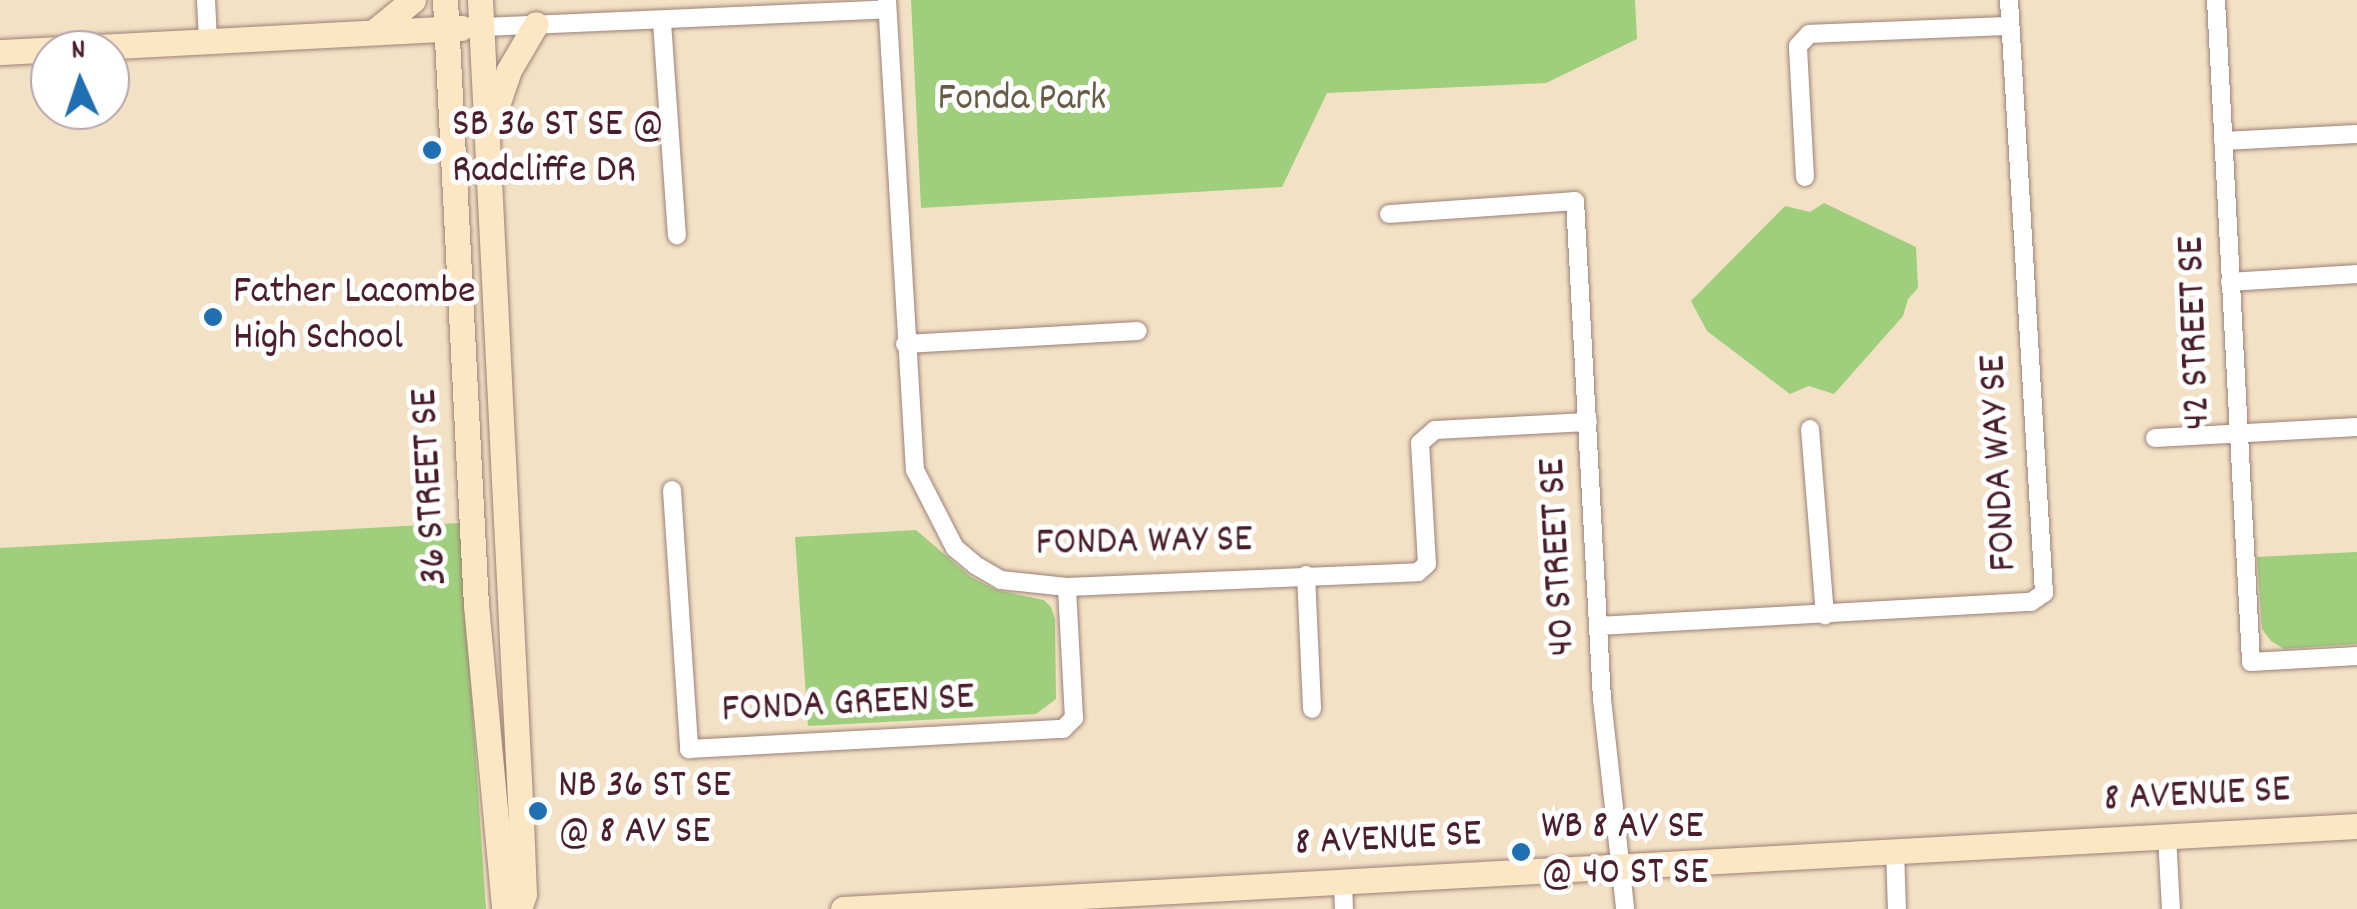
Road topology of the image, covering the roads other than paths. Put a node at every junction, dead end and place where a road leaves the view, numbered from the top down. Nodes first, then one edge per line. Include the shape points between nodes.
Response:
1 (206, 0) edge
2 (413, 0) edge
3 (444, 0) edge
4 (480, 0) edge
5 (2009, 0) edge
6 (2216, 0) edge
7 (887, 5) edge
8 (662, 22) junction
9 (536, 24) junction
10 (2010, 26) junction
11 (481, 27) junction
12 (446, 29) junction
13 (372, 33) junction
14 (208, 41) junction
15 (0, 52) edge
16 (2357, 134) edge
17 (486, 137) junction
18 (2223, 142) junction
19 (1805, 177) dead end
20 (1389, 214) dead end
21 (677, 235) dead end
22 (2357, 274) edge
23 (2230, 282) junction
24 (1138, 332) dead end
25 (905, 344) junction
26 (1588, 422) junction
27 (2357, 427) edge
28 (1810, 429) dead end
29 (2236, 434) junction
30 (2155, 438) dead end
31 (672, 490) dead end
32 (1306, 576) junction
33 (1067, 587) junction
34 (1825, 615) junction
35 (1598, 626) junction
36 (2357, 656) edge
37 (1312, 709) dead end
38 (2357, 826) edge
39 (2167, 836) junction
40 (1895, 850) junction
41 (1623, 866) junction
42 (1343, 882) junction
43 (1067, 903) edge
44 (504, 909) edge
45 (519, 909) edge
46 (842, 909) edge
47 (1344, 909) edge
48 (1625, 909) edge
49 (1897, 909) edge
50 (2171, 909) edge

1 - 14 street
2 - 13 street
3 - 12 street, 36 STREET SE
4 - 11 street, 36 STREET SE
5 - 10 street, FONDA WAY SE
6 - 18 street, 42 STREET SE
7 - 8 street
7 - 25 street, FONDA WAY SE
8 - 9 street
8 - 21 street
9 - 11 street
9 - 17 street via 509,70
10 - 19 street via 1808,34 1798,46
10 - 34 street, FONDA WAY SE via 2044,593 2031,602
11 - 12 street
11 - 17 street, 36 STREET SE
12 - 13 street
12 - 44 street, 36 STREET SE via 476,606
13 - 14 street
14 - 15 street
16 - 18 street
17 - 45 street, 36 STREET SE via 521,820
18 - 23 street, 42 STREET SE
20 - 26 street, 40 STREET SE via 1576,200
22 - 23 street
23 - 29 street, 42 STREET SE
24 - 25 street
25 - 33 street, FONDA WAY SE via 914,470 954,548 1001,580
26 - 32 street, FONDA WAY SE via 1436,430 1420,443 1427,564 1418,572
26 - 35 street, 40 STREET SE
27 - 29 street
28 - 34 street
29 - 30 street
29 - 36 street, 42 STREET SE via 2250,662
31 - 33 street, FONDA GREEN SE via 688,749 1063,730 1074,718
32 - 33 street, FONDA WAY SE
32 - 37 street
34 - 35 street, FONDA WAY SE
35 - 41 street, 40 STREET SE
38 - 39 street, 8 AVENUE SE
39 - 40 street, 8 AVENUE SE
39 - 50 street
40 - 41 street, 8 AVENUE SE
40 - 49 street
41 - 42 street, 8 AVENUE SE
41 - 48 street, 40 STREET SE
42 - 43 street, 8 AVENUE SE
42 - 47 street
43 - 46 street, 8 AVENUE SE

